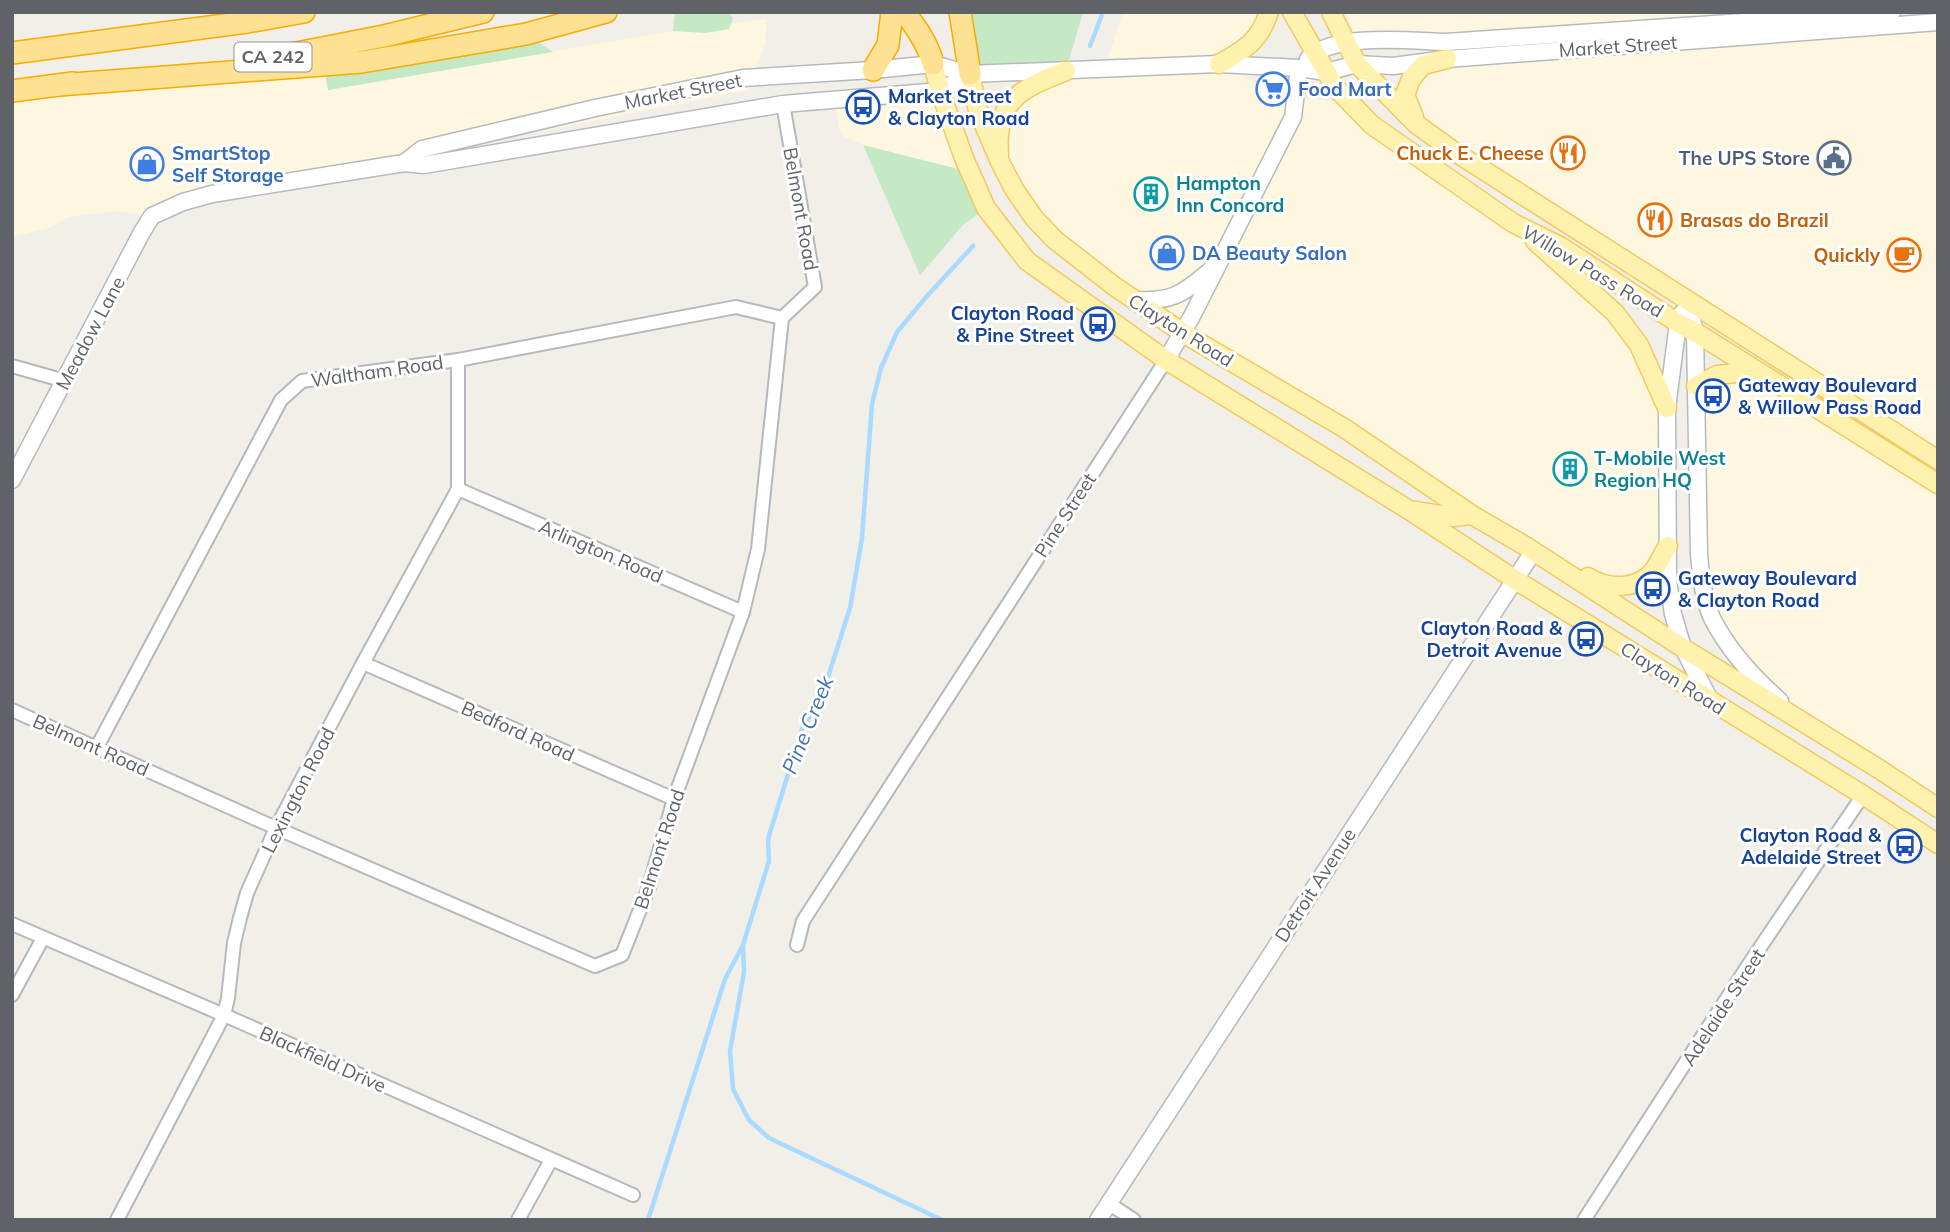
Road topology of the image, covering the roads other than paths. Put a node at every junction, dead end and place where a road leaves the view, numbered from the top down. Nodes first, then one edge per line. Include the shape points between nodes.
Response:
1 (216, 12) edge
2 (304, 12) edge
3 (483, 12) edge
4 (606, 12) edge
5 (892, 12) edge
6 (904, 12) edge
7 (960, 12) edge
8 (1269, 12) edge
9 (1292, 12) edge
10 (1331, 12) edge
11 (1892, 12) edge
12 (1938, 22) edge
13 (1604, 31) junction
14 (1344, 41) junction
15 (1678, 42) junction
16 (52, 48) junction
17 (1314, 52) junction
18 (1542, 52) junction
19 (12, 53) edge
20 (1447, 59) junction
21 (933, 64) junction
22 (1219, 64) junction
23 (1357, 64) junction
24 (1299, 68) junction
25 (873, 70) junction
26 (1066, 71) junction
27 (1326, 72) junction
28 (971, 74) junction
29 (59, 85) junction
30 (12, 91) edge
31 (940, 91) junction
32 (783, 104) junction
33 (1416, 124) junction
34 (1000, 162) junction
35 (404, 163) junction
36 (183, 202) joint
37 (1513, 223) junction
38 (1220, 263) junction
39 (1133, 300) junction
40 (1687, 301) junction
41 (782, 318) junction
42 (1678, 323) junction
43 (1695, 332) junction
44 (1183, 333) junction
45 (458, 360) junction
46 (1166, 360) junction
47 (12, 366) edge
48 (1756, 371) junction
49 (65, 381) junction
50 (1696, 386) junction
51 (1667, 408) junction
52 (1886, 452) junction
53 (1938, 462) edge
54 (12, 480) edge
55 (1938, 484) edge
56 (458, 489) junction
57 (1409, 510) junction
58 (1472, 515) junction
59 (1668, 546) junction
60 (1530, 550) junction
61 (1514, 579) junction
62 (743, 612) junction
63 (1683, 648) junction
64 (363, 663) junction
65 (1712, 702) junction
66 (12, 710) edge
67 (1805, 723) junction
68 (97, 747) junction
69 (1863, 795) junction
70 (674, 799) junction
71 (1938, 808) edge
72 (276, 828) junction
73 (1938, 844) edge
74 (12, 924) edge
75 (43, 938) junction
76 (797, 945) dead end
77 (12, 995) edge
78 (224, 1015) junction
79 (551, 1160) junction
80 (633, 1195) dead end
81 (1108, 1203) junction
82 (117, 1220) edge
83 (517, 1220) edge
84 (1098, 1220) edge
85 (1134, 1220) edge
86 (1584, 1220) edge

1 - 16 highway
2 - 16 highway, CA 242
3 - 29 highway, CA 242 via 261,60
4 - 29 highway via 526,34 362,62
5 - 25 highway via 888,45
6 - 21 highway via 916,26
7 - 28 highway
8 - 22 main road via 1261,34
9 - 17 main road, Willow Pass Road
10 - 14 main road, Willow Pass Road
11 - 13 street, Market Street
12 - 15 street, Market Street
13 - 14 street, Market Street via 1446,41
13 - 15 street via 1618,40 1661,37
13 - 18 street via 1596,40 1562,43
14 - 17 street, Market Street
14 - 23 main road, Willow Pass Road
15 - 18 street, Market Street
16 - 19 highway, CA 242
17 - 24 street, Market Street
17 - 27 main road, Willow Pass Road
18 - 20 street, Market Street
20 - 23 street, Market Street via 1394,66
20 - 33 main road via 1423,65 1411,79 1405,95
21 - 25 street, Market Street
21 - 28 street, Market Street
21 - 31 main road, Clayton Road
22 - 24 street, Market Street
22 - 26 street, Market Street
23 - 27 street, Market Street
23 - 33 main road, Willow Pass Road
24 - 27 street, Market Street
24 - 38 street, Pine Street via 1293,117
25 - 35 street, Market Street via 743,78 422,149
26 - 28 street, Market Street
26 - 34 main road via 1035,83 1008,103 998,138
27 - 37 main road, Willow Pass Road via 1372,125
28 - 31 street, Market Street
28 - 34 main road, Clayton Road via 978,111
29 - 30 highway, CA 242
31 - 32 street, Market Street
31 - 46 main road, Clayton Road via 986,208 1027,261
32 - 35 street, Market Street via 424,165
32 - 41 street, Belmont Road via 815,288
33 - 40 main road, Willow Pass Road
34 - 39 main road, Clayton Road via 1048,233
35 - 36 street, Market Street
36 - 49 street, Meadow Lane via 152,216
37 - 42 main road, Willow Pass Road via 1559,246
37 - 51 main road via 1615,313 1639,345
38 - 39 street via 1179,294 1156,301
38 - 44 street, Pine Street
39 - 44 main road, Clayton Road
40 - 42 street
40 - 43 street
40 - 53 main road, Willow Pass Road
41 - 45 street, Waltham Road via 736,307
41 - 62 street, Belmont Road via 758,549
42 - 43 main road, Willow Pass Road
42 - 51 street
43 - 48 main road, Willow Pass Road
43 - 50 street
44 - 46 street, Pine Street
44 - 58 main road, Clayton Road via 1344,428
45 - 56 street, Lexington Road
45 - 68 street, Waltham Road via 302,381 281,400
46 - 57 main road, Clayton Road
46 - 76 street, Pine Street via 803,920
47 - 49 street
48 - 50 main road via 1717,375
48 - 52 main road, Willow Pass Road
49 - 54 street, Meadow Lane
50 - 67 street via 1699,554 1712,617 1758,682
51 - 59 street
52 - 53 main road via 1896,443
52 - 55 main road, Willow Pass Road
56 - 62 street, Arlington Road
56 - 64 street, Lexington Road
57 - 58 main road, Clayton Road
57 - 61 main road, Clayton Road
58 - 60 main road, Clayton Road
59 - 60 main road via 1652,572 1619,588 1596,583 1559,558
59 - 63 street via 1668,581
60 - 61 street, Detroit Avenue
60 - 63 main road, Clayton Road
61 - 65 main road, Clayton Road
61 - 81 street, Detroit Avenue
62 - 70 street, Belmont Road
63 - 65 street
63 - 67 main road, Clayton Road
64 - 70 street, Bedford Road
64 - 72 street, Lexington Road
65 - 69 main road, Clayton Road
66 - 68 street, Belmont Road
67 - 71 main road, Clayton Road
68 - 72 street, Belmont Road
69 - 73 main road, Clayton Road
69 - 86 street, Adelaide Street
70 - 72 street, Belmont Road via 649,887 622,956 595,966
72 - 78 street, Lexington Road via 240,918
74 - 75 street, Blackfield Drive
75 - 77 street
75 - 78 street, Blackfield Drive
78 - 79 street, Blackfield Drive
78 - 82 street, Lexington Road
79 - 80 street, Blackfield Drive
79 - 83 street
81 - 84 street, Detroit Avenue
81 - 85 street

